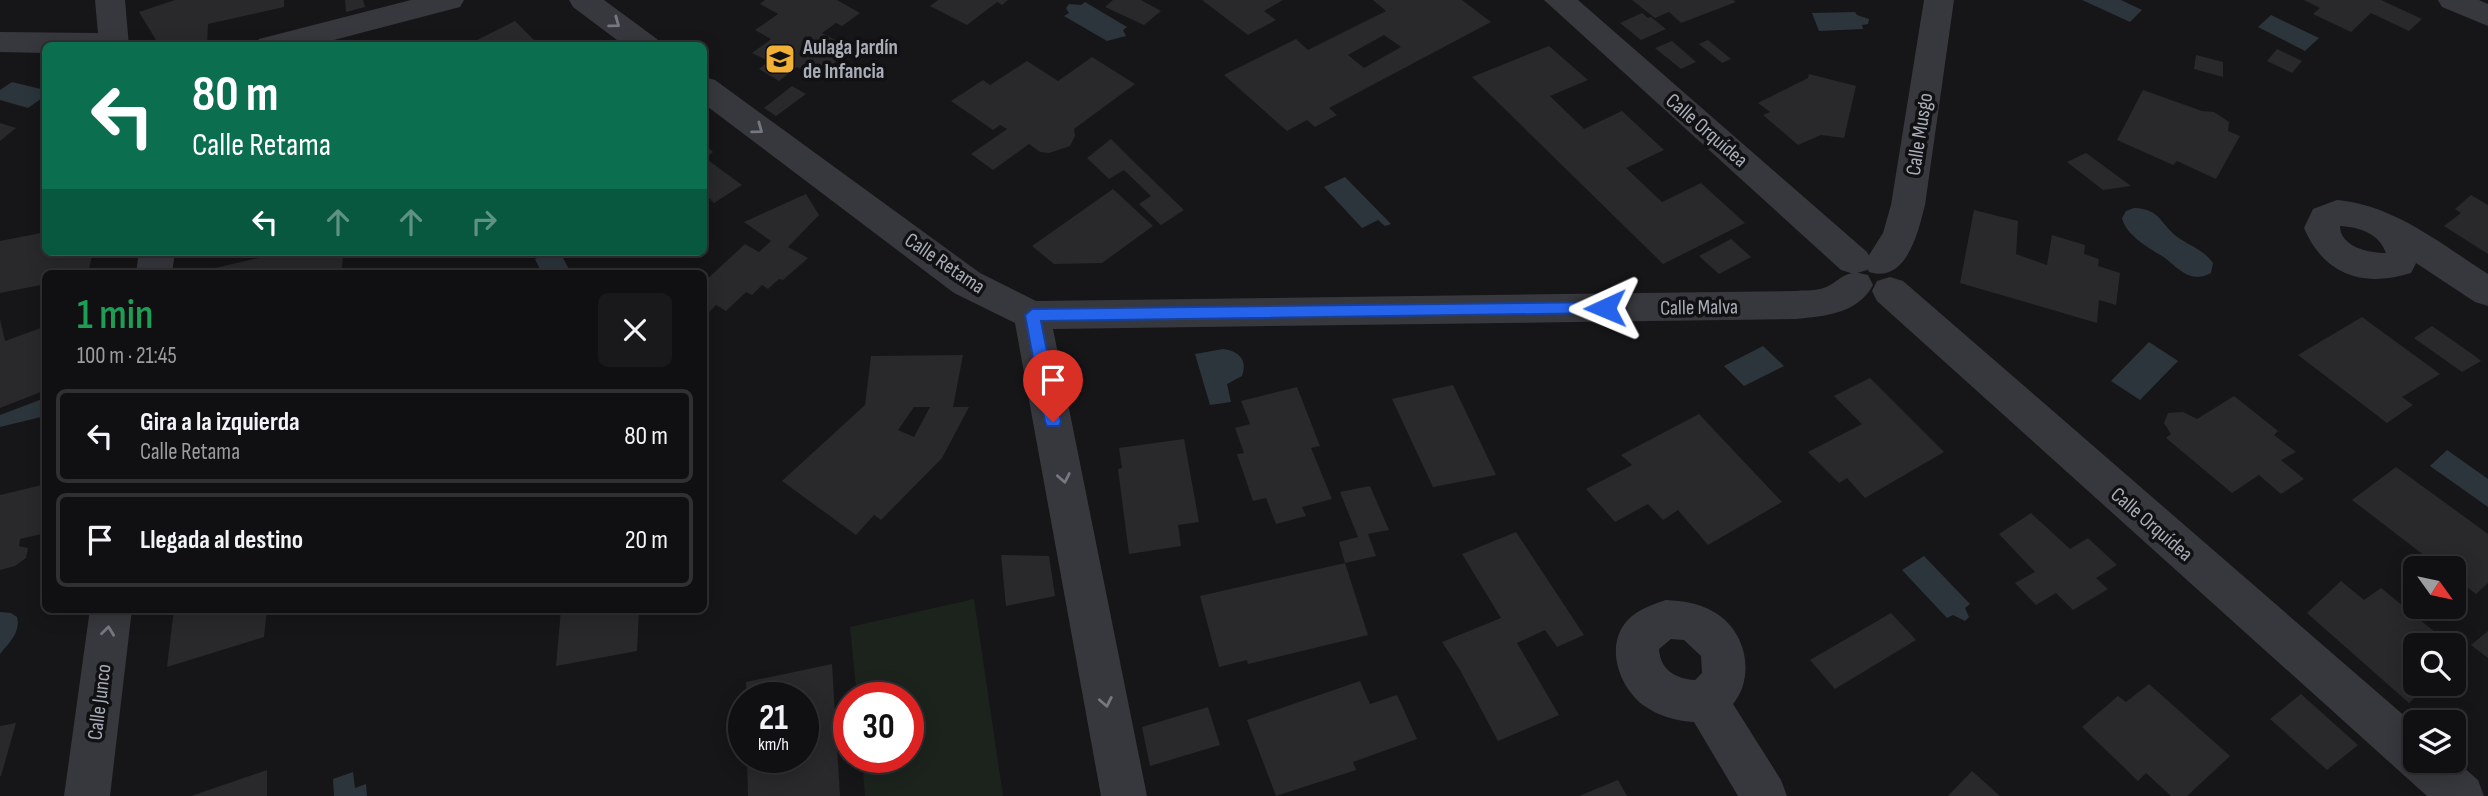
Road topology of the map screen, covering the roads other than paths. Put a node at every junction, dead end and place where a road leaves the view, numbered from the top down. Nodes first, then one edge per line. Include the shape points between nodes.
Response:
1 (110, 0) edge
2 (449, 0) edge
3 (584, 0) edge
4 (1559, 0) edge
5 (1939, 0) edge
6 (2452, 0) edge
7 (2488, 16) edge
8 (0, 42) edge
9 (117, 42) edge
10 (286, 42) edge
11 (641, 42) edge
12 (42, 43) edge
13 (707, 90) edge
14 (2389, 229) dead end
15 (1870, 275) junction
16 (2488, 292) edge
17 (1032, 315) junction
18 (110, 613) edge
19 (1705, 700) dead end
20 (2403, 744) edge
21 (2435, 773) edge
22 (87, 796) edge
23 (1124, 796) edge
24 (1764, 796) edge
25 (2461, 796) edge

1 - 9 street
2 - 10 street
3 -> 11 street
4 - 15 street, Calle Orquídea
5 - 15 street, Calle Musgo via 1908,205 1900,236
6 - 7 street
8 - 12 street
13 -> 17 street, Calle Retama via 967,283
14 - 16 street
15 - 17 street, Calle Malva via 1830,302 1796,305
15 - 20 street, Calle Orquídea
17 -> 23 street
22 -> 18 street, Calle Junco
19 - 24 street
21 - 25 street

